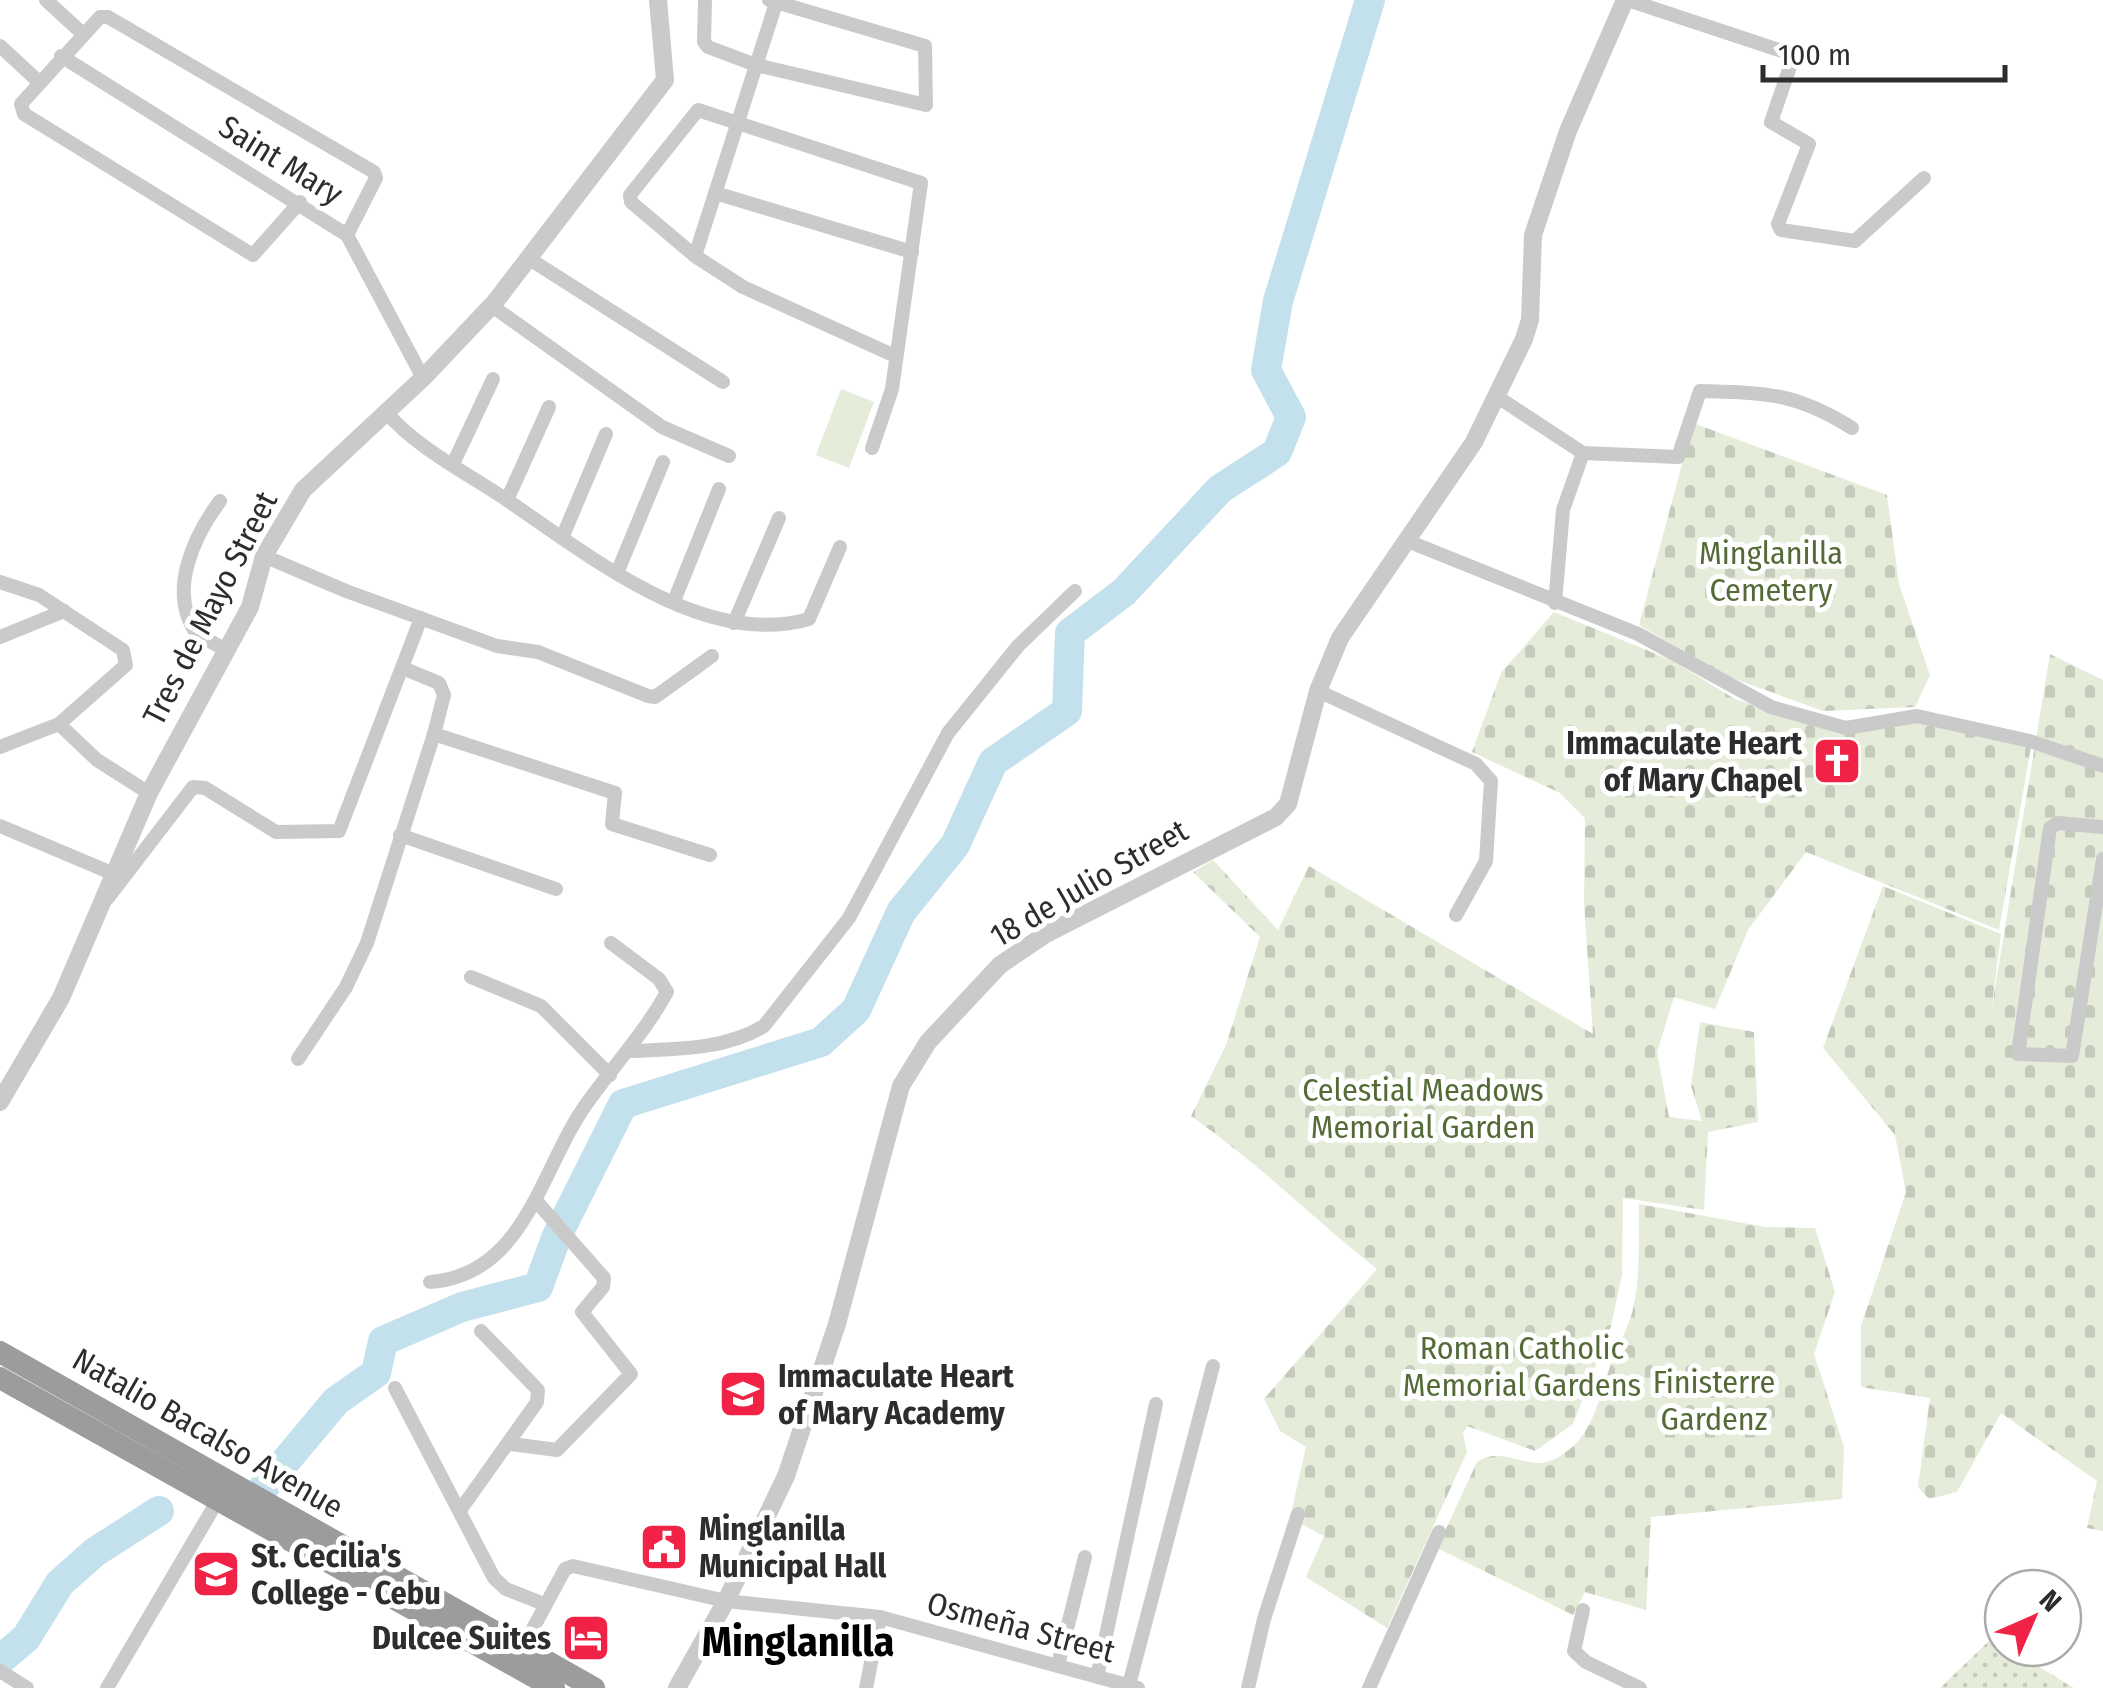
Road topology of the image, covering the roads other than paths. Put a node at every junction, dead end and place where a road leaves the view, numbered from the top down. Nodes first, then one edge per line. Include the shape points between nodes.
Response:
1 (658, 0) edge
2 (705, 0) edge
3 (1627, 0) edge
4 (48, 1) edge
5 (774, 1) edge
6 (83, 34) junction
7 (0, 46) edge
8 (61, 56) junction
9 (756, 64) junction
10 (39, 82) junction
11 (737, 125) junction
12 (1924, 178) dead end
13 (715, 193) junction
14 (300, 202) junction
15 (347, 235) junction
16 (912, 252) junction
17 (694, 256) junction
18 (528, 258) junction
19 (492, 306) junction
20 (895, 356) junction
21 (418, 371) junction
22 (493, 380) dead end
23 (723, 382) dead end
24 (1499, 398) junction
25 (549, 406) dead end
26 (385, 410) junction
27 (1852, 428) dead end
28 (606, 434) dead end
29 (872, 448) dead end
30 (1582, 453) junction
31 (729, 456) dead end
32 (663, 462) dead end
33 (453, 464) junction
34 (719, 489) dead end
35 (507, 500) junction
36 (220, 501) dead end
37 (779, 518) dead end
38 (562, 538) junction
39 (1410, 542) junction
40 (840, 547) dead end
41 (264, 556) junction
42 (616, 573) junction
43 (0, 582) edge
44 (1075, 591) dead end
45 (674, 601) junction
46 (1555, 603) junction
47 (64, 612) junction
48 (421, 618) junction
49 (734, 622) junction
50 (0, 637) edge
51 (226, 650) junction
52 (712, 656) dead end
53 (405, 669) junction
54 (1318, 691) junction
55 (59, 724) junction
56 (434, 734) junction
57 (0, 747) edge
58 (2103, 766) edge
59 (149, 794) junction
60 (0, 826) edge
61 (2103, 827) edge
62 (400, 835) junction
63 (710, 855) dead end
64 (2103, 859) edge
65 (114, 874) junction
66 (556, 890) dead end
67 (100, 907) junction
68 (1456, 915) dead end
69 (611, 942) dead end
70 (471, 978) dead end
71 (630, 1051) junction
72 (298, 1059) dead end
73 (610, 1075) junction
74 (0, 1102) edge
75 (537, 1202) junction
76 (430, 1282) dead end
77 (481, 1332) dead end
78 (0, 1352) edge
79 (1213, 1366) dead end
80 (0, 1378) edge
81 (395, 1388) dead end
82 (1156, 1404) dead end
83 (511, 1444) junction
84 (218, 1500) junction
85 (461, 1509) junction
86 (1298, 1514) dead end
87 (1439, 1532) dead end
88 (1085, 1557) dead end
89 (726, 1601) junction
90 (544, 1604) junction
91 (1582, 1610) dead end
92 (880, 1616) junction
93 (523, 1647) junction
94 (1058, 1665) junction
95 (0, 1671) edge
96 (1097, 1676) junction
97 (1133, 1687) edge
98 (27, 1688) edge
99 (107, 1688) edge
100 (554, 1688) edge
101 (594, 1688) edge
102 (677, 1688) edge
103 (866, 1688) edge
104 (1248, 1688) edge
105 (1369, 1688) edge
106 (1640, 1688) edge

1 - 18 street, Tres de Mayo Street via 665,80
2 - 9 street via 705,44
3 - 12 street via 1794,55 1771,122 1809,144 1781,230 1854,240
3 - 24 street, 18 de Julio Street via 1568,131 1533,235 1530,320
4 - 6 street
5 - 9 street
5 - 9 street via 923,45 928,102 923,108
6 - 8 street
6 - 15 street via 108,17 374,172
7 - 10 street
8 - 10 street
8 - 14 street, Saint Mary
9 - 11 street
10 - 14 street via 21,104 24,114 253,255
11 - 13 street
11 - 16 street via 919,181
11 - 17 street via 698,110 630,195
13 - 16 street
13 - 17 street
14 - 15 street, Saint Mary
15 - 21 street, Saint Mary
16 - 20 street
17 - 20 street via 743,287
18 - 19 street, Tres de Mayo Street
18 - 23 street
19 - 21 street, Tres de Mayo Street
19 - 31 street via 662,427
20 - 29 street via 889,403
21 - 26 street, Tres de Mayo Street
22 - 33 street
24 - 30 street
24 - 39 street, 18 de Julio Street
25 - 35 street
26 - 33 street
26 - 41 street, Tres de Mayo Street via 303,490
27 - 30 street via 1780,394 1700,391 1678,457
28 - 38 street
30 - 46 street via 1562,510
32 - 42 street
33 - 35 street
34 - 45 street
35 - 38 street
36 - 51 street via 189,554 184,592 197,634
37 - 49 street
38 - 42 street
39 - 46 street
39 - 54 street, 18 de Julio Street via 1340,638
40 - 49 street via 809,619 786,626
41 - 48 street
41 - 51 street, Tres de Mayo Street via 250,607
42 - 45 street
43 - 47 street
44 - 71 street via 1018,646 948,733 849,918 764,1026 745,1038 708,1045
45 - 49 street
46 - 58 street via 1638,634 1770,708 1846,728 1917,716 2030,741
47 - 50 street
47 - 55 street via 123,650 126,665
48 - 52 street via 497,646 538,652 648,696 656,697
48 - 53 street
51 - 59 street, Tres de Mayo Street
53 - 56 street via 440,683 444,695
53 - 67 street via 340,831 276,832 206,788 193,788
54 - 68 street via 1476,764 1491,780 1486,861
54 - 89 street, 18 de Julio Street via 1288,804 1276,816 1046,934 1000,965 928,1042 901,1086 837,1324 786,1476
55 - 57 street
55 - 59 street
56 - 62 street
56 - 63 street via 615,793 612,824
59 - 65 street, Tres de Mayo Street
60 - 65 street
61 - 64 street via 2050,828 2018,1054 2072,1056
62 - 66 street
62 - 72 street via 367,942
65 - 67 street, Tres de Mayo Street
67 - 74 street, Tres de Mayo Street via 62,998
69 - 71 street via 666,992
70 - 73 street via 541,1006
71 - 73 street
73 - 75 street via 588,1101
75 - 76 street via 475,1272
75 - 83 street via 604,1278 582,1312 631,1376 557,1450
77 - 83 street via 538,1390
78 - 93 highway, Natalio Bacalso Avenue
79 - 97 street
80 - 84 highway, Natalio Bacalso Avenue
81 - 85 street
82 - 96 street
83 - 85 street
84 - 99 street
84 - 100 highway, Natalio Bacalso Avenue
85 - 90 street via 494,1578
86 - 104 street
87 - 105 street
88 - 94 street
89 - 90 street, Osmeña Street via 570,1566
89 - 92 street, Osmeña Street
89 - 102 street, 18 de Julio Street
90 - 93 street, Osmeña Street
91 - 106 street via 1574,1651
92 - 94 street, Osmeña Street
92 - 103 street
93 - 101 highway, Natalio Bacalso Avenue
94 - 96 street, Osmeña Street
95 - 98 street
96 - 97 street, Osmeña Street

